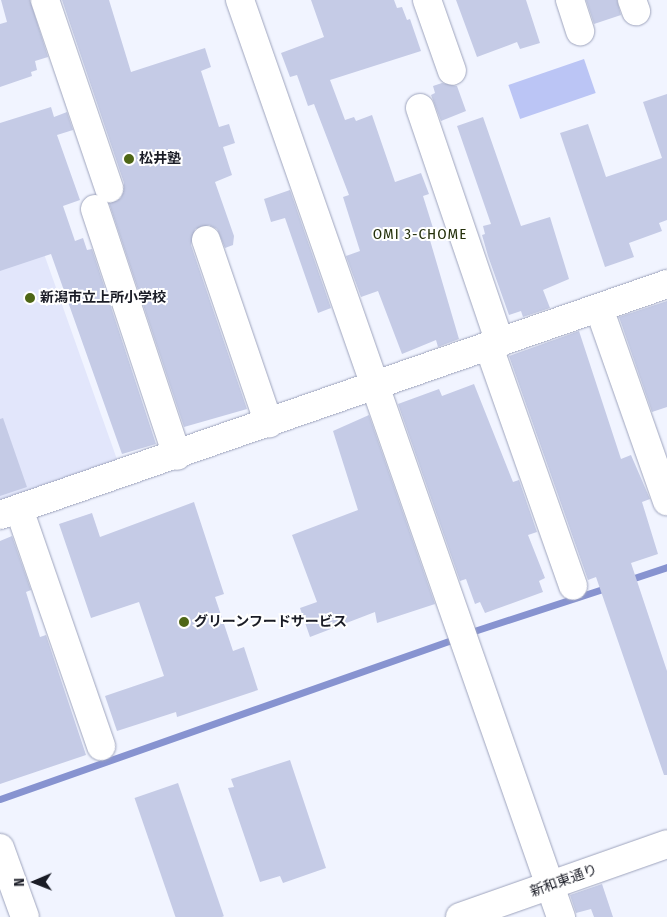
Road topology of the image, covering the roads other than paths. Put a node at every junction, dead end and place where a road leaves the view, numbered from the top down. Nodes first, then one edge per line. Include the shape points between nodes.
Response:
1 (44, 0) edge
2 (240, 0) edge
3 (427, 0) edge
4 (570, 0) edge
5 (580, 31) dead end
6 (452, 71) dead end
7 (420, 108) dead end
8 (206, 240) dead end
9 (667, 284) edge
10 (599, 308) junction
11 (495, 345) junction
12 (374, 388) junction
13 (269, 424) junction
14 (177, 456) junction
15 (667, 501) edge
16 (9, 512) edge
17 (573, 586) dead end
18 (101, 746) dead end
19 (667, 844) edge
20 (0, 848) edge
21 (550, 886) junction
22 (25, 917) edge
23 (460, 917) edge
24 (561, 917) edge

1 - 14 street
2 - 12 street
3 - 6 street
4 - 5 street
7 - 11 street
8 - 13 street
9 - 10 street
10 - 11 street
10 - 15 street
11 - 12 street
11 - 17 street
12 - 13 street
12 - 21 street
13 - 14 street
14 - 16 street
16 - 18 street
19 - 21 street, 新和東通り
20 - 22 street
21 - 23 street, 新和東通り
21 - 24 street

